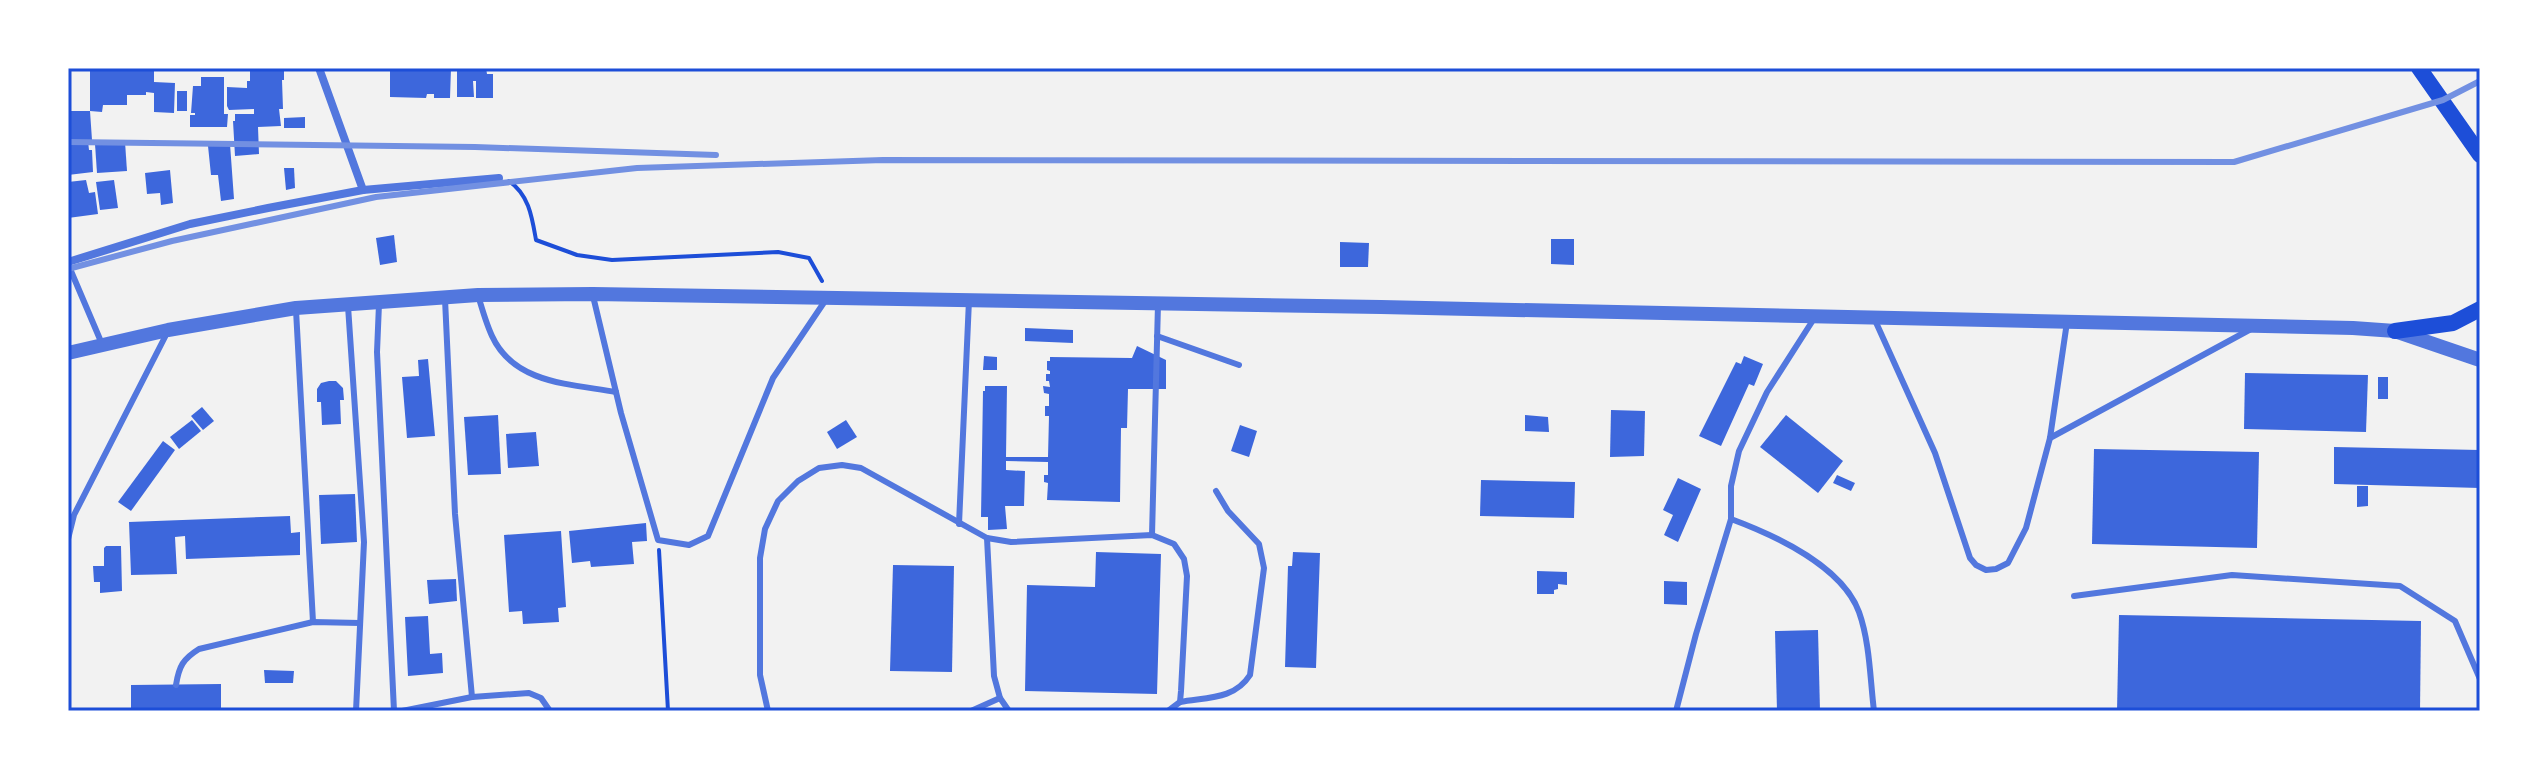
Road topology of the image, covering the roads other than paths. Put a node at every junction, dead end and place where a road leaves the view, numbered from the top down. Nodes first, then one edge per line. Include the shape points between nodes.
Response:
1 (319, 68) edge
2 (2419, 68) edge
3 (2480, 155) edge
4 (499, 178) road end
5 (363, 190) junction
6 (68, 263) edge
7 (593, 294) junction
8 (478, 295) junction
9 (827, 298) junction
10 (445, 299) junction
11 (969, 300) junction
12 (379, 304) junction
13 (1158, 304) junction
14 (348, 306) junction
15 (296, 308) junction
16 (2480, 309) edge
17 (1815, 317) junction
18 (1874, 318) junction
19 (2067, 322) junction
20 (2257, 326) junction
21 (168, 330) junction
22 (2395, 331) junction
23 (1157, 336) junction
24 (102, 344) junction
25 (68, 353) edge
26 (2480, 360) edge
27 (1239, 365) dead end
28 (616, 392) junction
29 (2050, 438) junction
30 (1216, 491) dead end
31 (1731, 519) junction
32 (959, 524) junction
33 (1152, 535) junction
34 (987, 538) junction
35 (68, 539) edge
36 (2074, 596) dead end
37 (313, 622) junction
38 (360, 623) junction
39 (2480, 679) edge
40 (176, 685) dead end
41 (472, 697) junction
42 (1000, 698) junction
43 (1180, 702) junction
44 (356, 711) edge
45 (394, 711) edge
46 (402, 711) edge
47 (550, 711) edge
48 (768, 711) edge
49 (971, 711) edge
50 (1009, 711) edge
51 (1168, 711) edge
52 (1676, 711) edge
53 (1874, 711) edge

1 - 5 street
2 - 3 main road
4 - 5 street
5 - 6 street via 190,224
6 - 24 lane
7 - 8 street
7 - 9 street
7 - 28 lane
8 - 10 street
8 - 28 lane via 493,338 510,362 536,378
9 - 11 street
9 - 28 lane via 773,378 708,536 689,545 658,540
10 - 12 street
10 - 41 lane via 455,514
11 - 13 street
11 - 32 lane
12 - 14 street
12 - 45 lane
13 - 17 street
13 - 23 lane
14 - 15 street
14 - 38 lane via 364,542
15 - 21 street
15 - 37 lane
16 - 22 main road via 2453,323
17 - 18 street
17 - 31 lane via 1767,392 1739,451
18 - 19 street
18 - 29 lane via 1935,453 1976,565 1996,569 2018,548
19 - 20 street
19 - 29 lane
20 - 22 street
20 - 29 lane
21 - 24 street
21 - 35 lane via 74,515
22 - 26 street
23 - 27 lane
23 - 33 lane
24 - 25 street
30 - 43 lane via 1259,544 1264,568 1250,675 1232,693
31 - 52 lane
31 - 53 lane via 1782,541 1837,578 1851,594 1865,639
32 - 34 lane
32 - 48 lane via 861,468 819,468 798,481 778,501 760,558 760,675
33 - 34 lane via 1011,542
33 - 43 lane via 1174,544 1184,559
34 - 42 lane via 994,676
36 - 39 lane via 2232,575 2400,586 2455,621
37 - 38 lane
37 - 40 lane via 199,649 186,657
38 - 44 lane
41 - 46 lane
41 - 47 lane via 529,693 541,698
42 - 49 lane
42 - 50 lane
43 - 51 lane

